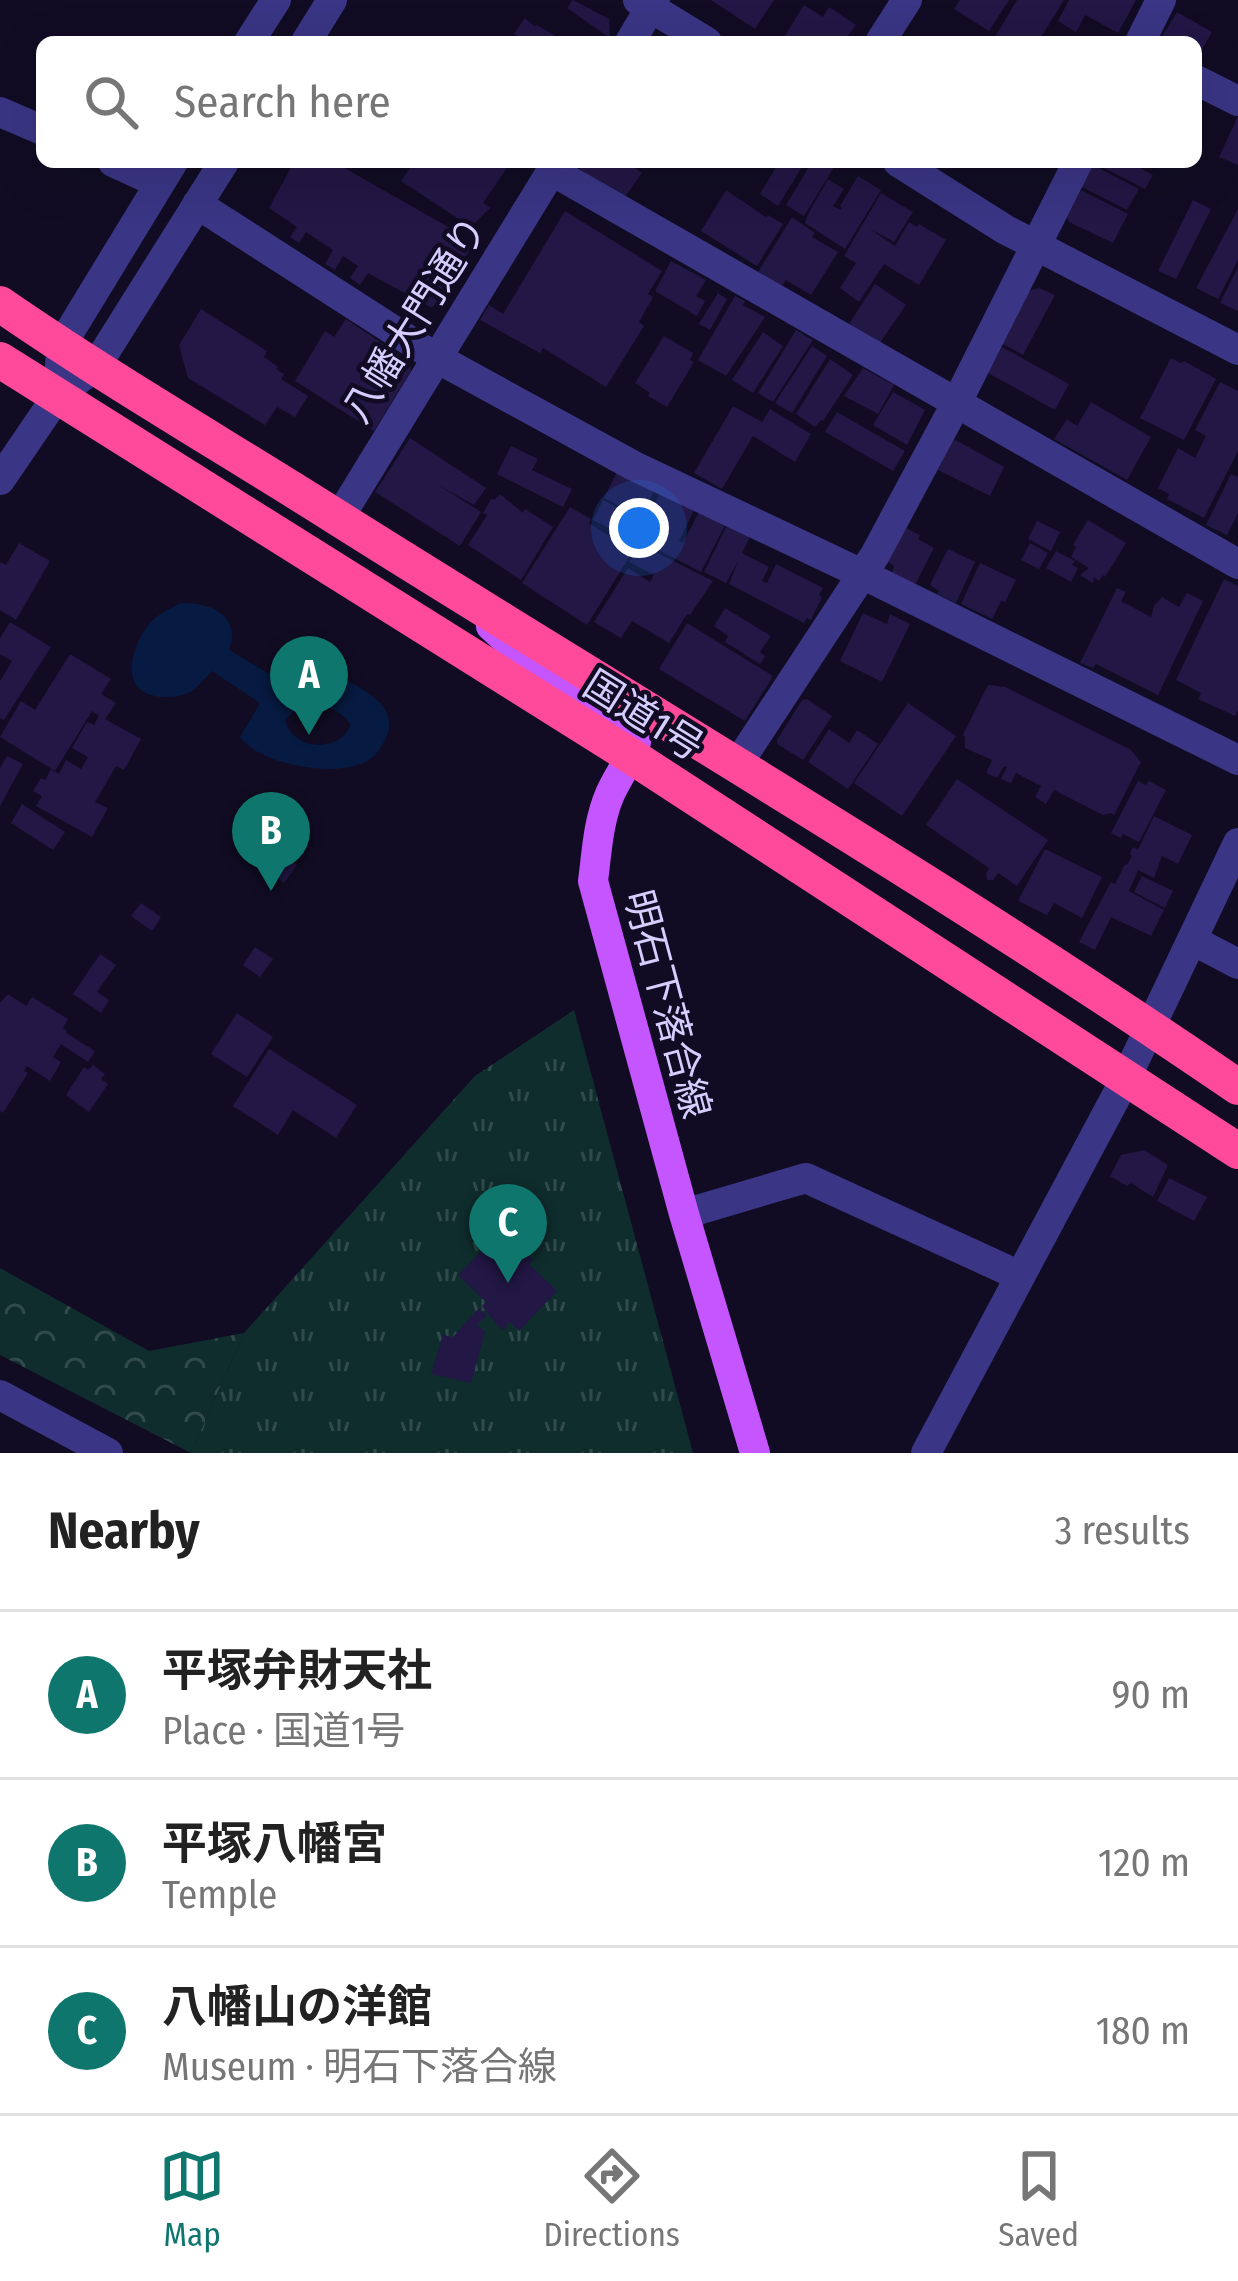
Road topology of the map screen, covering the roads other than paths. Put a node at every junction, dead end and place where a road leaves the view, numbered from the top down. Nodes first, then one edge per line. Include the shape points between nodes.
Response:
1 (276, 0) edge
2 (332, 0) edge
3 (907, 0) edge
4 (1161, 0) edge
5 (648, 3) edge
6 (253, 36) edge
7 (310, 36) edge
8 (633, 36) edge
9 (697, 36) edge
10 (884, 36) edge
11 (1143, 36) edge
12 (1202, 83) edge
13 (1238, 101) edge
14 (0, 112) edge
15 (36, 127) edge
16 (220, 168) edge
17 (553, 168) edge
18 (556, 168) edge
19 (908, 168) edge
20 (1075, 168) edge
21 (166, 173) edge
22 (197, 204) junction
23 (1034, 245) junction
24 (0, 304) edge
25 (62, 344) junction
26 (1238, 350) edge
27 (435, 358) junction
28 (0, 360) edge
29 (96, 366) junction
30 (58, 395) junction
31 (957, 402) junction
32 (116, 433) junction
33 (25, 444) junction
34 (0, 480) edge
35 (339, 518) junction
36 (1238, 564) edge
37 (862, 574) junction
38 (450, 590) junction
39 (631, 756) junction
40 (1238, 760) edge
41 (737, 766) junction
42 (1238, 843) edge
43 (824, 881) junction
44 (1192, 940) junction
45 (1238, 964) edge
46 (1150, 1027) junction
47 (1126, 1078) junction
48 (1238, 1088) edge
49 (1238, 1151) edge
50 (684, 1214) junction
51 (1020, 1276) junction
52 (0, 1395) edge
53 (938, 1449) edge
54 (108, 1453) edge
55 (755, 1453) edge

1 - 6 street
2 - 7 street
3 - 10 street
4 - 11 street
5 - 8 street
5 - 9 street
12 - 13 street
14 - 15 street
16 - 22 street
17 - 27 street, 八幡大門通り
18 - 31 street
19 - 23 street
20 - 23 street
21 - 25 street
22 - 27 street
22 - 29 street
23 - 26 street
23 - 31 street
24 - 25 highway
25 - 29 highway, 国道1号
25 - 30 street
27 - 35 street, 八幡大門通り
27 - 37 street via 634,466
28 - 30 highway, 国道1号
29 - 30 street
29 - 35 highway, 国道1号
30 - 32 highway, 国道1号
30 - 33 street
31 - 36 street
31 - 37 street
32 - 33 street via 67,425
32 - 39 highway, 国道1号
33 - 34 street
35 - 38 highway, 国道1号
37 - 40 street
37 - 41 street
38 - 39 main road via 540,671 630,729
38 - 41 highway, 国道1号
39 - 43 highway, 国道1号
39 - 50 main road, 明石下落合線 via 600,826 593,881
41 - 43 highway via 742,804 794,838
41 - 46 highway, 国道1号
42 - 44 street
43 - 47 highway, 国道1号
44 - 45 street
44 - 46 street
46 - 47 street
46 - 48 highway, 国道1号
47 - 49 highway, 国道1号
47 - 51 street
50 - 51 street via 806,1178
50 - 55 main road, 明石下落合線
51 - 53 street
52 - 54 street

